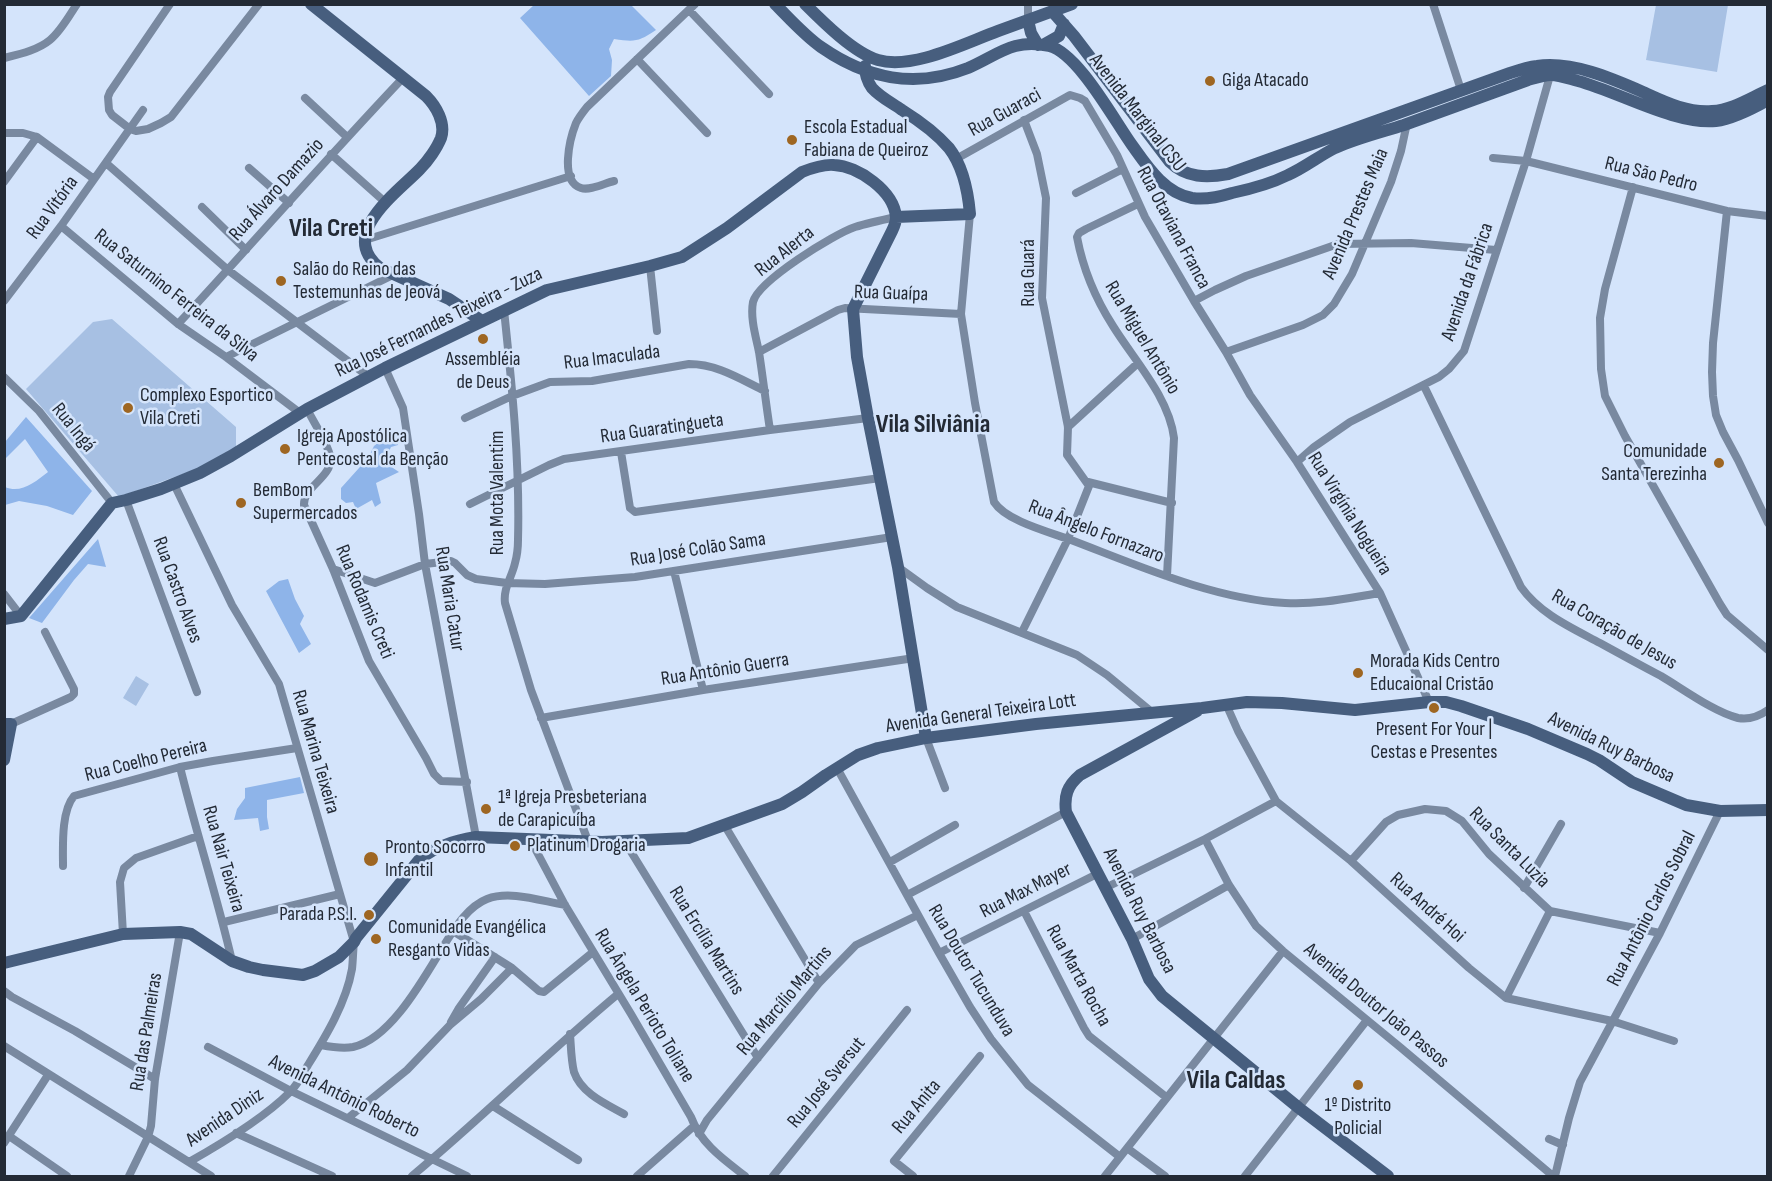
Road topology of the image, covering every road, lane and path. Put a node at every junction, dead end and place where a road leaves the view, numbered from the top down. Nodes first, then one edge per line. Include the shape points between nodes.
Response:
1 (77, 4) edge
2 (170, 4) edge
3 (259, 4) edge
4 (774, 4) edge
5 (805, 4) edge
6 (1028, 4) edge
7 (1072, 4) edge
8 (1433, 4) edge
9 (319, 7) edge
10 (692, 7) edge
11 (1048, 9) edge
12 (1028, 20) junction
13 (1064, 24) junction
14 (1041, 45) junction
15 (866, 54) junction
16 (4, 58) edge
17 (637, 59) junction
18 (1552, 70) junction
19 (865, 71) junction
20 (402, 79) junction
21 (1461, 90) junction
22 (1767, 90) edge
23 (769, 94) dead end
24 (1070, 95) joint
25 (305, 98) dead end
26 (1767, 100) edge
27 (143, 110) dead end
28 (1024, 120) junction
29 (1407, 123) junction
30 (130, 129) junction
31 (707, 132) dead end
32 (4, 133) edge
33 (37, 137) junction
34 (347, 137) junction
35 (1132, 146) junction
36 (332, 154) junction
37 (1117, 155) junction
38 (1493, 158) dead end
39 (956, 159) junction
40 (1526, 161) junction
41 (106, 163) junction
42 (249, 168) dead end
43 (1123, 169) junction
44 (1228, 174) junction
45 (571, 176) junction
46 (94, 179) junction
47 (614, 180) dead end
48 (4, 182) edge
49 (1633, 187) junction
50 (1254, 188) junction
51 (1076, 193) dead end
52 (385, 202) junction
53 (289, 203) junction
54 (1138, 204) junction
55 (202, 207) dead end
56 (1727, 212) junction
57 (970, 214) junction
58 (1767, 216) edge
59 (896, 217) junction
60 (61, 226) junction
61 (365, 240) junction
62 (1365, 244) junction
63 (246, 250) junction
64 (1496, 250) junction
65 (650, 266) junction
66 (228, 270) junction
67 (393, 275) junction
68 (4, 301) edge
69 (1194, 301) junction
70 (853, 309) junction
71 (504, 310) junction
72 (961, 314) junction
73 (297, 321) junction
74 (482, 321) junction
75 (178, 324) junction
76 (657, 331) dead end
77 (759, 352) junction
78 (1227, 352) junction
79 (226, 357) junction
80 (1138, 363) junction
81 (385, 368) junction
82 (4, 377) edge
83 (369, 377) junction
84 (1424, 386) junction
85 (765, 391) junction
86 (512, 396) junction
87 (304, 411) junction
88 (465, 417) dead end
89 (868, 418) junction
90 (1068, 427) junction
91 (770, 430) junction
92 (621, 452) junction
93 (1298, 462) junction
94 (880, 478) junction
95 (518, 480) junction
96 (174, 484) junction
97 (1088, 485) junction
98 (126, 500) junction
99 (112, 503) junction
100 (1172, 503) junction
101 (470, 504) dead end
102 (1767, 523) edge
103 (892, 537) junction
104 (1068, 539) junction
105 (425, 564) junction
106 (898, 567) junction
107 (333, 569) junction
108 (674, 571) junction
109 (1167, 576) junction
110 (507, 583) junction
111 (1380, 593) junction
112 (4, 594) edge
113 (21, 616) junction
114 (4, 619) edge
115 (45, 632) dead end
116 (1022, 632) junction
117 (1767, 650) edge
118 (914, 658) junction
119 (703, 690) junction
120 (197, 692) dead end
121 (1429, 702) junction
122 (1226, 704) junction
123 (1202, 708) junction
124 (1767, 710) edge
125 (1153, 713) junction
126 (542, 718) junction
127 (8, 724) edge
128 (926, 738) junction
129 (297, 748) junction
130 (4, 760) edge
131 (180, 767) junction
132 (837, 768) junction
133 (467, 782) junction
134 (945, 788) dead end
135 (1276, 801) junction
136 (1767, 810) edge
137 (1720, 811) junction
138 (1065, 812) junction
139 (1561, 824) dead end
140 (955, 825) dead end
141 (725, 826) junction
142 (198, 836) junction
143 (476, 837) junction
144 (530, 838) junction
145 (1205, 839) junction
146 (588, 841) junction
147 (625, 842) junction
148 (1351, 861) junction
149 (890, 862) junction
150 (63, 866) dead end
151 (1096, 874) junction
152 (1229, 885) junction
153 (1105, 888) junction
154 (1524, 888) junction
155 (340, 894) junction
156 (907, 895) junction
157 (565, 905) junction
158 (1024, 911) junction
159 (1550, 911) junction
160 (918, 915) junction
161 (224, 922) junction
162 (453, 931) junction
163 (180, 932) junction
164 (1660, 933) junction
165 (123, 934) junction
166 (1132, 939) junction
167 (354, 942) junction
168 (1283, 951) junction
169 (592, 952) junction
170 (939, 953) junction
171 (495, 957) junction
172 (5, 961) edge
173 (232, 961) junction
174 (513, 968) junction
175 (819, 983) junction
176 (4, 991) edge
177 (618, 994) junction
178 (1506, 998) junction
179 (907, 1010) dead end
180 (1367, 1020) junction
181 (1612, 1021) junction
182 (450, 1025) junction
183 (570, 1034) junction
184 (1215, 1038) junction
185 (1674, 1041) dead end
186 (321, 1045) junction
187 (4, 1046) edge
188 (208, 1047) dead end
189 (980, 1056) dead end
190 (758, 1058) junction
191 (48, 1075) junction
192 (155, 1079) junction
193 (291, 1091) junction
194 (1166, 1097) junction
195 (493, 1106) junction
196 (1299, 1108) junction
197 (624, 1114) dead end
198 (348, 1118) junction
199 (697, 1130) junction
200 (236, 1133) junction
201 (148, 1137) junction
202 (1549, 1139) dead end
203 (7, 1140) edge
204 (1563, 1145) junction
205 (1127, 1148) junction
206 (1120, 1157) junction
207 (432, 1159) junction
208 (578, 1160) dead end
209 (189, 1162) junction
210 (67, 1176) edge
211 (129, 1176) edge
212 (211, 1176) edge
213 (332, 1176) edge
214 (412, 1176) edge
215 (467, 1176) edge
216 (637, 1176) edge
217 (745, 1176) edge
218 (773, 1176) edge
219 (913, 1176) edge
220 (1105, 1176) edge
221 (1164, 1176) edge
222 (1245, 1176) edge
223 (1388, 1176) edge
224 (1554, 1176) edge

1 - 16 street via 50,41
2 - 30 street via 108,97 112,115
3 - 30 street via 171,117 148,129
4 - 19 street via 821,47
5 - 15 street via 844,40
6 - 12 street
7 - 11 street
8 - 21 street
9 - 20 street
10 - 17 street
10 - 23 street
11 - 12 street
11 - 13 street, Avenida Marginal CSU
12 - 14 street via 1031,33
12 - 15 street via 905,62 885,62
13 - 14 street via 1059,36
13 - 44 street, Avenida Marginal CSU via 1177,170 1209,177
14 - 19 street via 1019,44 968,68 933,77 883,77
14 - 35 street, Avenida Marginal CSU via 1059,50 1072,61
15 - 19 street
17 - 31 street
17 - 45 street via 577,121 567,159
18 - 21 street, Avenida Marginal CSU via 1536,66
18 - 22 street via 1573,68 1603,76 1696,111 1733,106
18 - 26 street via 1686,119 1719,120
18 - 29 street, Avenida Marginal CSU
18 - 40 street, Avenida da Fábrica
19 - 39 street via 871,87 938,136
20 - 34 street, Rua Álvaro Damazio
20 - 52 street via 434,105 441,137 421,168
21 - 44 street, Avenida Marginal CSU
24 - 28 street, Rua Guaraci
24 - 37 street, Rua Otaviana Franca via 1091,108
25 - 34 street
27 - 30 street, Rua Vitória
28 - 39 street, Rua Guaraci
28 - 90 street, Rua Guará via 1037,154 1046,198 1042,298
29 - 50 street, Avenida Marginal CSU via 1336,148 1290,175
29 - 62 street, Avenida Prestes Maia via 1391,182
30 - 41 street, Rua Vitória
32 - 33 street
33 - 46 street
33 - 48 street
34 - 36 street, Rua Álvaro Damazio
35 - 37 street
35 - 50 street, Avenida Marginal CSU via 1164,185 1180,195 1214,198
36 - 52 street
36 - 53 street, Rua Álvaro Damazio
37 - 43 street, Rua Otaviana Franca
38 - 40 street, Rua São Pedro
39 - 57 street
40 - 49 street, Rua São Pedro
40 - 64 street, Avenida da Fábrica
41 - 46 street, Rua Vitória
41 - 66 street
42 - 53 street
43 - 51 street
43 - 54 street, Rua Otaviana Franca
44 - 50 street via 1259,171 1263,181
45 - 47 street via 582,188
45 - 61 street
46 - 60 street, Rua Vitória
49 - 56 street, Rua São Pedro
49 - 117 street via 1600,318 1605,396 1720,604
52 - 61 street
53 - 63 street, Rua Álvaro Damazio
54 - 69 street, Rua Otaviana Franca
54 - 80 street, Rua Miguel Antônio via 1077,237 1086,275 1096,296
55 - 63 street
56 - 58 street, Rua São Pedro
56 - 102 street via 1713,343 1713,396 1723,432
57 - 59 street
57 - 72 street, Rua Ângelo Fornazaro
59 - 65 street, Rua José Fernandes Teixeira - Zuza via 881,190 861,172 835,165 814,167 698,248
59 - 70 street
59 - 77 street, Rua Alerta via 855,227 831,238 768,283 753,302
60 - 68 street, Rua Vitória
60 - 75 street, Rua Saturnino Ferreira da Silva
61 - 67 street via 375,264
62 - 64 street via 1411,243
62 - 69 street via 1324,248 1246,276
62 - 78 street, Avenida Prestes Maia via 1348,282 1323,315
63 - 66 street, Rua Álvaro Damazio
64 - 84 street, Avenida da Fábrica via 1464,351 1449,369
65 - 71 street, Rua José Fernandes Teixeira - Zuza via 547,290
65 - 76 street
66 - 73 street
66 - 75 street, Rua Álvaro Damazio
67 - 73 street
67 - 74 street via 449,299
69 - 78 street, Rua Otaviana Franca
70 - 72 street, Rua Guaípa
70 - 77 street, Rua Guaípa via 838,310
70 - 89 street
71 - 74 street, Rua José Fernandes Teixeira - Zuza
71 - 86 street, Rua Mota Valentim
72 - 104 street, Rua Ângelo Fornazaro via 994,502 1007,515
73 - 79 street
73 - 83 street
74 - 81 street, Rua José Fernandes Teixeira - Zuza
75 - 79 street, Rua Saturnino Ferreira da Silva
77 - 85 street, Rua Alerta
78 - 93 street, Rua Virgínia Nogueira via 1250,395
79 - 87 street, Rua Saturnino Ferreira da Silva
80 - 90 street
80 - 100 street, Rua Miguel Antônio via 1171,420
81 - 83 street, Rua José Fernandes Teixeira - Zuza
81 - 105 street, Rua Maria Catur via 403,408
82 - 99 street, Rua Ingá via 39,411
83 - 87 street, Rua José Fernandes Teixeira - Zuza
84 - 93 street, Avenida da Fábrica via 1343,427
84 - 124 street, Rua Coração de Jesus via 1529,598 1553,617 1723,713 1745,719
85 - 86 street, Rua Imaculada via 717,368 689,364 592,381 550,382
85 - 91 street, Rua Alerta
86 - 88 street, Rua Imaculada
86 - 95 street, Rua Mota Valentim
87 - 96 street, Rua José Fernandes Teixeira - Zuza via 231,456
87 - 107 street, Rua Rodamis Creti via 328,451 330,464 306,495 304,505
89 - 91 street, Rua Guaratingueta
89 - 94 street
90 - 97 street, Rua Guará via 1067,455
91 - 92 street, Rua Guaratingueta
92 - 94 street via 630,507 637,512
92 - 95 street, Rua Guaratingueta via 564,459
93 - 111 street, Rua Virgínia Nogueira
94 - 103 street
95 - 101 street, Rua Guaratingueta
95 - 110 street, Rua Mota Valentim via 517,553
96 - 98 street, Rua José Fernandes Teixeira - Zuza
96 - 129 street, Rua Marina Teixeira via 232,605 279,684
97 - 100 street
97 - 104 street
98 - 99 street, Rua José Fernandes Teixeira - Zuza
98 - 120 street, Rua Castro Alves
99 - 113 street
100 - 109 street
103 - 106 street
103 - 108 street, Rua José Colão Sama
104 - 109 street, Rua Ângelo Fornazaro
104 - 116 street
105 - 107 street, Rua José Colão Sama via 375,583
105 - 110 street, Rua José Colão Sama via 451,561 471,578
105 - 133 street, Rua Maria Catur
106 - 116 street via 957,607
106 - 118 street
107 - 133 street, Rua Rodamis Creti via 369,661 434,774 441,781
108 - 110 street, Rua José Colão Sama via 564,583
108 - 119 street
109 - 111 street, Rua Ângelo Fornazaro via 1252,599 1286,603 1324,602
110 - 126 street, Rua Mota Valentim via 505,603
111 - 121 street, Rua Virgínia Nogueira
112 - 113 street
113 - 114 street
115 - 127 street via 74,694
116 - 125 street via 1094,665
118 - 119 street, Rua Antônio Guerra
118 - 128 street
119 - 126 street, Rua Antônio Guerra
121 - 122 street, Avenida Ruy Barbosa via 1363,710 1282,703
121 - 137 street, Avenida Ruy Barbosa via 1461,705 1497,717 1587,754 1632,782 1686,805
122 - 123 street, Avenida General Teixeira Lott
122 - 135 street, Rua André Hoi
123 - 125 street, Avenida General Teixeira Lott
123 - 138 street via 1080,775 1067,789
125 - 128 street, Avenida General Teixeira Lott
126 - 146 street, Rua Mota Valentim
127 - 130 street
128 - 132 street, Avenida General Teixeira Lott via 868,751
128 - 134 street
129 - 131 street, Rua Coelho Pereira
129 - 155 street, Rua Marina Teixeira
131 - 142 street, Rua Nair Teixeira
131 - 150 street, Rua Coelho Pereira via 74,796 65,821
132 - 141 street, Avenida General Teixeira Lott via 792,799
132 - 149 street, Rua Doutor Tucunduva
133 - 143 street, Rua Maria Catur
135 - 145 street
135 - 148 street, Rua André Hoi
136 - 137 street, Avenida Ruy Barbosa
137 - 164 street, Rua Antônio Carlos Sobral
138 - 151 street, Avenida Ruy Barbosa
138 - 156 street
139 - 154 street
140 - 149 street
141 - 147 street, Avenida General Teixeira Lott via 679,840
141 - 175 street
142 - 161 street, Rua Nair Teixeira
142 - 165 street via 136,858 124,868 120,882
143 - 144 street, Avenida General Teixeira Lott
143 - 167 street, Avenida General Teixeira Lott via 440,846 418,860
144 - 146 street, Avenida General Teixeira Lott
144 - 157 street, Rua Ângela Perioto Toliane
145 - 152 street, Avenida Doutor João Passos
145 - 153 street
146 - 147 street, Avenida General Teixeira Lott
147 - 190 street, Rua Ercília Martins
148 - 154 street, Rua Santa Luzia via 1386,822 1411,811 1435,809 1462,821
148 - 178 street, Rua André Hoi
149 - 156 street, Rua Doutor Tucunduva
151 - 153 street, Avenida Ruy Barbosa
151 - 158 street, Rua Max Mayer
152 - 166 street
152 - 168 street, Avenida Doutor João Passos via 1256,926
153 - 166 street, Avenida Ruy Barbosa
154 - 159 street, Rua Santa Luzia
155 - 161 street
155 - 167 street, Rua Marina Teixeira
156 - 160 street, Rua Doutor Tucunduva
157 - 162 street via 500,896 478,904
157 - 169 street, Rua Ângela Perioto Toliane
158 - 170 street, Rua Max Mayer
158 - 194 street, Rua Marta Rocha via 1089,1036
159 - 164 street, Rua Santa Luzia
159 - 178 street
160 - 170 street, Rua Doutor Tucunduva
160 - 175 street, Rua Marcílio Martins via 856,945
161 - 173 street, Rua Nair Teixeira
162 - 171 street
162 - 186 street via 408,1000 375,1037 353,1047
163 - 165 street, Avenida General Teixeira Lott
163 - 173 street, Avenida General Teixeira Lott via 191,934
163 - 192 street, Rua das Palmeiras
164 - 181 street, Rua Antônio Carlos Sobral
165 - 172 street, Avenida General Teixeira Lott
166 - 184 street, Avenida Ruy Barbosa via 1154,987
167 - 173 street, Avenida General Teixeira Lott via 339,957 303,975
167 - 186 street, Avenida Diniz via 347,988
168 - 180 street, Avenida Doutor João Passos
168 - 184 street
169 - 174 street via 544,992
169 - 177 street, Rua Ângela Perioto Toliane
170 - 206 street, Rua Doutor Tucunduva via 977,1019 1015,1071 1040,1096
171 - 174 street
171 - 182 street
174 - 182 street
175 - 190 street, Rua Marcílio Martins
176 - 192 street
177 - 183 street
177 - 199 street, Rua Ângela Perioto Toliane
178 - 181 street, Rua André Hoi
179 - 218 street, Rua José Sversut
180 - 196 street
180 - 224 street, Avenida Doutor João Passos
181 - 185 street, Rua André Hoi
181 - 204 street, Rua Antônio Carlos Sobral via 1580,1082
182 - 198 street via 407,1070
183 - 195 street
183 - 197 street via 577,1078 592,1094
184 - 194 street
184 - 196 street, Avenida Ruy Barbosa
186 - 193 street, Avenida Diniz
187 - 191 street
188 - 193 street, Avenida Antônio Roberto
189 - 219 street, Rua Anita via 894,1161
190 - 199 street, Rua Marcílio Martins
191 - 201 street
191 - 203 street
192 - 201 street, Rua das Palmeiras
193 - 198 street, Avenida Antônio Roberto
193 - 200 street, Avenida Diniz
194 - 205 street
195 - 207 street
195 - 208 street
196 - 222 street
196 - 223 street, Avenida Ruy Barbosa
198 - 207 street, Avenida Antônio Roberto
199 - 216 street, Rua Marcílio Martins
199 - 217 street, Rua Ângela Perioto Toliane via 713,1151
200 - 209 street, Avenida Diniz
200 - 213 street
201 - 209 street
201 - 211 street, Rua das Palmeiras
202 - 204 street
203 - 210 street
204 - 224 street, Rua Antônio Carlos Sobral
205 - 206 street
205 - 221 street
206 - 220 street
207 - 214 street
207 - 215 street, Avenida Antônio Roberto
209 - 212 street

